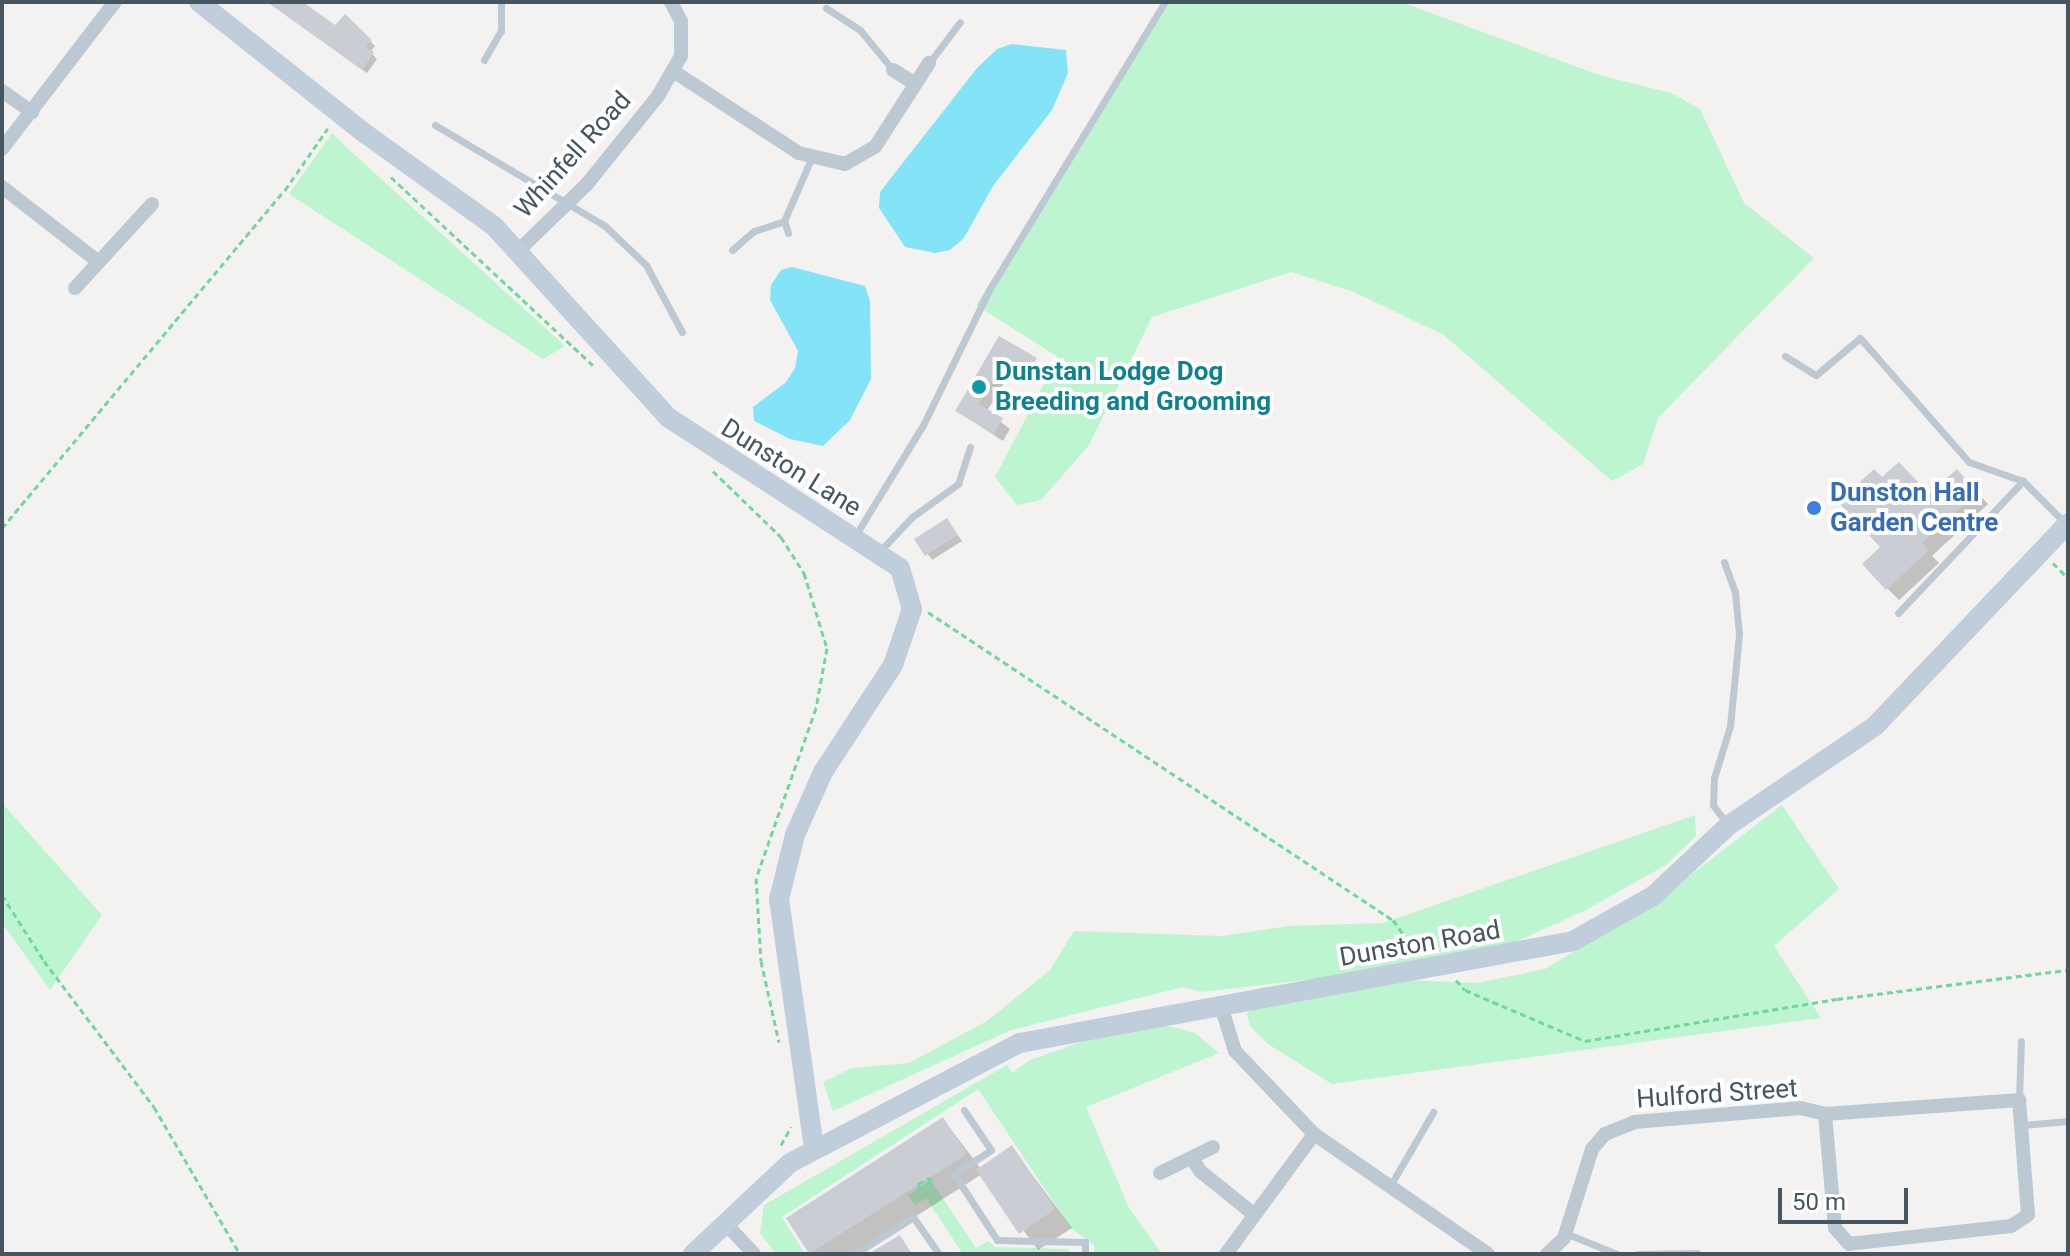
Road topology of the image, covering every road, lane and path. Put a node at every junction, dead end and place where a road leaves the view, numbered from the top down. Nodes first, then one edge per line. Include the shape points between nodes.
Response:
1 (115, 2) edge
2 (199, 2) edge
3 (501, 2) edge
4 (671, 2) edge
5 (1165, 2) edge
6 (826, 8) dead end
7 (960, 22) dead end
8 (484, 60) dead end
9 (929, 63) joint
10 (893, 70) joint
11 (673, 71) junction
12 (915, 84) junction
13 (2, 91) edge
14 (32, 112) junction
15 (339, 112) junction
16 (435, 125) dead end
17 (2, 149) edge
18 (811, 159) junction
19 (389, 175) dead end
20 (2, 187) edge
21 (569, 202) junction
22 (152, 204) dead end
23 (784, 221) junction
24 (788, 233) dead end
25 (519, 250) junction
26 (732, 250) dead end
27 (96, 260) junction
28 (75, 288) dead end
29 (682, 332) dead end
30 (1785, 356) dead end
31 (598, 370) dead end
32 (970, 447) dead end
33 (711, 469) dead end
34 (2023, 481) junction
35 (2067, 524) edge
36 (2, 528) edge
37 (854, 538) junction
38 (878, 553) junction
39 (1724, 562) dead end
40 (912, 609) junction
41 (1898, 613) dead end
42 (1729, 825) junction
43 (2, 895) edge
44 (1414, 948) dead end
45 (1446, 968) junction
46 (2068, 970) edge
47 (1220, 1003) junction
48 (2021, 1041) dead end
49 (782, 1055) dead end
50 (2019, 1100) junction
51 (964, 1110) dead end
52 (1433, 1112) dead end
53 (794, 1114) dead end
54 (1825, 1114) junction
55 (2068, 1121) edge
56 (2023, 1125) junction
57 (1314, 1134) junction
58 (1213, 1147) dead end
59 (814, 1148) junction
60 (1192, 1158) junction
61 (790, 1163) junction
62 (1160, 1173) dead end
63 (1389, 1188) junction
64 (1251, 1212) junction
65 (724, 1222) junction
66 (1565, 1233) junction
67 (1697, 1253) edge
68 (240, 1254) edge
69 (693, 1254) edge
70 (754, 1254) edge
71 (855, 1254) edge
72 (939, 1254) edge
73 (1085, 1254) edge
74 (1226, 1254) edge
75 (1488, 1254) edge
76 (1547, 1254) edge
77 (1617, 1254) edge
78 (1638, 1254) edge

1 - 14 street
2 - 15 main road, Dunston Lane
3 - 8 lane via 501,31
4 - 11 street, Whinfell Road via 683,39
5 - 37 lane via 989,290 923,425
6 - 10 lane via 860,30
7 - 9 lane
9 - 12 street
10 - 12 street
11 - 18 street
11 - 21 street, Whinfell Road via 625,141
12 - 18 street via 875,147 845,164
13 - 14 street
14 - 17 street
15 - 25 main road, Dunston Lane via 459,197
15 - 36 path via 285,190
16 - 21 lane
18 - 23 lane
19 - 31 path
20 - 27 street
21 - 25 street, Whinfell Road
21 - 29 lane via 639,257
22 - 27 street
23 - 24 lane
23 - 26 lane via 754,231
25 - 37 main road, Dunston Lane via 669,418
27 - 28 street
30 - 34 lane via 1816,375 1860,338 1969,462
32 - 38 lane via 958,484 912,517
33 - 49 path via 781,537 804,573 827,648 816,708 756,878 761,961
34 - 35 lane
34 - 41 lane
35 - 42 main road, Dunston Road via 1875,726
37 - 38 main road, Dunston Lane
38 - 40 main road, Dunston Lane via 900,568
39 - 42 lane via 1735,592 1738,671 1713,805
40 - 44 path via 935,613 1393,920
40 - 59 main road via 893,665 823,772 795,835 779,899
42 - 45 main road, Dunston Road via 1653,896 1573,941
43 - 68 path via 44,961 154,1107
45 - 46 path via 1465,990 1585,1041 1837,999
45 - 47 main road, Dunston Road
47 - 57 street via 1235,1051
47 - 59 main road, Dunston Road via 1020,1043
48 - 50 lane
50 - 54 street, Hulford Street
50 - 56 street
51 - 73 lane via 991,1150 954,1174 997,1240 1085,1242
52 - 63 lane
53 - 61 path via 781,1145
54 - 56 street via 1835,1228 1842,1241 1858,1245 2011,1226 2024,1219 2029,1209
54 - 66 street, Hulford Street via 1800,1108 1618,1126 1592,1149
55 - 56 lane
57 - 63 street
57 - 64 street
58 - 60 street
59 - 61 main road, Dunston Road
60 - 62 street
60 - 64 street via 1200,1171
61 - 65 main road, Dunston Road
63 - 75 street
64 - 74 street
65 - 69 main road, Dunston Road
65 - 70 street
66 - 76 street, Hulford Street
66 - 77 lane
67 - 78 lane
71 - 72 lane via 913,1217

